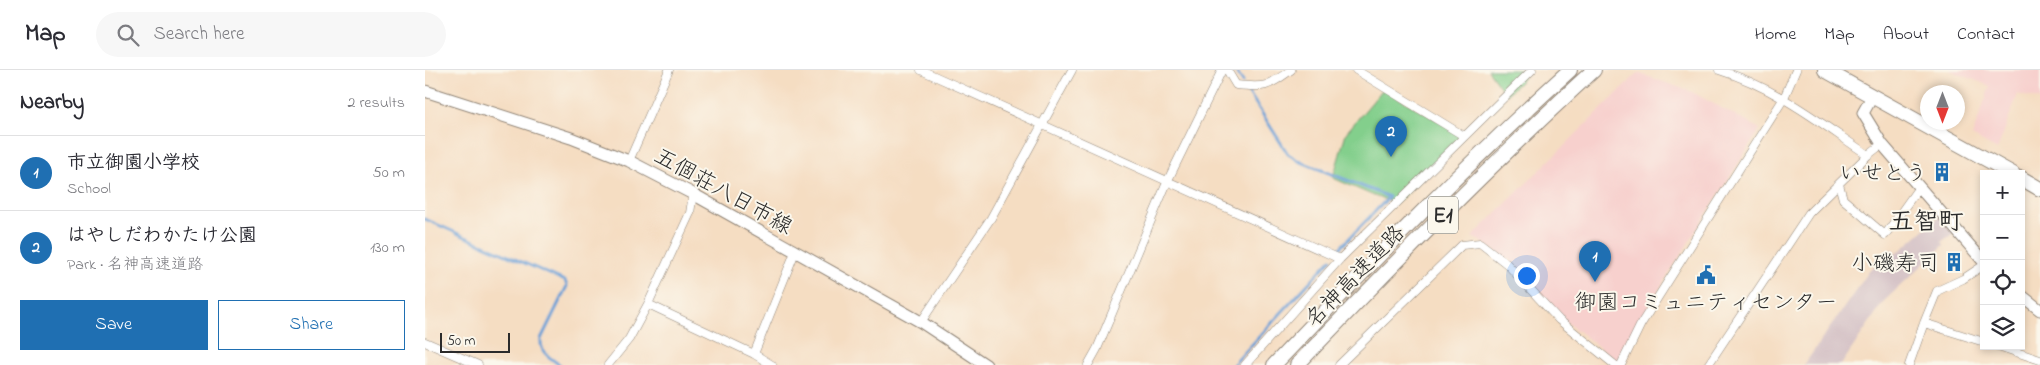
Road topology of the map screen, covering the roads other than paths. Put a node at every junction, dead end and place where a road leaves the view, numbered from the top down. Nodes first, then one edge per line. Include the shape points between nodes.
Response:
1 (669, 70) edge
2 (921, 70) edge
3 (1072, 70) edge
4 (1222, 70) edge
5 (1227, 70) edge
6 (1291, 70) edge
7 (1356, 70) edge
8 (1532, 70) edge
9 (1570, 70) edge
10 (1594, 70) edge
11 (1719, 70) edge
12 (1796, 70) edge
13 (1825, 70) edge
14 (425, 91) edge
15 (1872, 97) junction
16 (1784, 98) junction
17 (1043, 124) junction
18 (1464, 136) junction
19 (1882, 144) junction
20 (1868, 155) junction
21 (629, 162) junction
22 (2006, 170) edge
23 (1168, 180) junction
24 (2025, 180) edge
25 (1839, 184) junction
26 (1919, 187) junction
27 (2040, 189) edge
28 (693, 194) junction
29 (795, 252) junction
30 (1340, 259) junction
31 (1982, 260) edge
32 (1980, 266) edge
33 (2025, 299) edge
34 (648, 304) junction
35 (2040, 310) edge
36 (921, 322) junction
37 (1924, 323) junction
38 (1980, 341) edge
39 (425, 342) edge
40 (2010, 350) edge
41 (754, 354) junction
42 (2040, 360) edge
43 (478, 365) edge
44 (608, 365) edge
45 (772, 365) edge
46 (986, 365) edge
47 (1088, 365) edge
48 (1245, 365) edge
49 (1273, 365) edge
50 (1297, 365) edge
51 (1339, 365) edge
52 (1615, 365) edge
53 (1621, 365) edge
54 (1708, 365) edge
55 (1909, 365) edge

1 - 21 street
2 - 17 street
3 - 17 street
4 - 23 street
5 - 6 street via 1236,85 1256,87 1273,84
7 - 18 street
8 - 18 street
9 - 49 highway, 名神高速道路 / E1 via 1425,209
10 - 50 highway, 名神高速道路 / E1 via 1437,221
11 - 16 street
12 - 16 street
13 - 15 highway
14 - 21 main road, 五個荘八日市線 via 571,138
15 - 19 main road via 1863,113
15 - 22 highway
16 - 20 street
16 - 53 street via 1641,324
17 - 23 street
17 - 36 street via 991,218
18 - 30 street
19 - 20 street
19 - 26 main road
20 - 25 street
21 - 28 main road, 五個荘八日市線
23 - 30 street
23 - 47 street
24 - 27 highway
25 - 26 street via 1843,199 1885,235
25 - 54 street via 1809,213
26 - 31 main road
28 - 29 main road, 五個荘八日市線
28 - 34 street via 690,213
29 - 36 main road, 五個荘八日市線
29 - 41 street
30 - 48 street
32 - 37 street via 1963,279 1937,291
33 - 35 main road
34 - 41 street
34 - 44 street via 629,339
36 - 46 main road, 五個荘八日市線
37 - 38 street
37 - 55 street
39 - 43 street
40 - 42 street
41 - 45 street
51 - 52 street via 1462,245 1480,243 1507,264 1559,320

